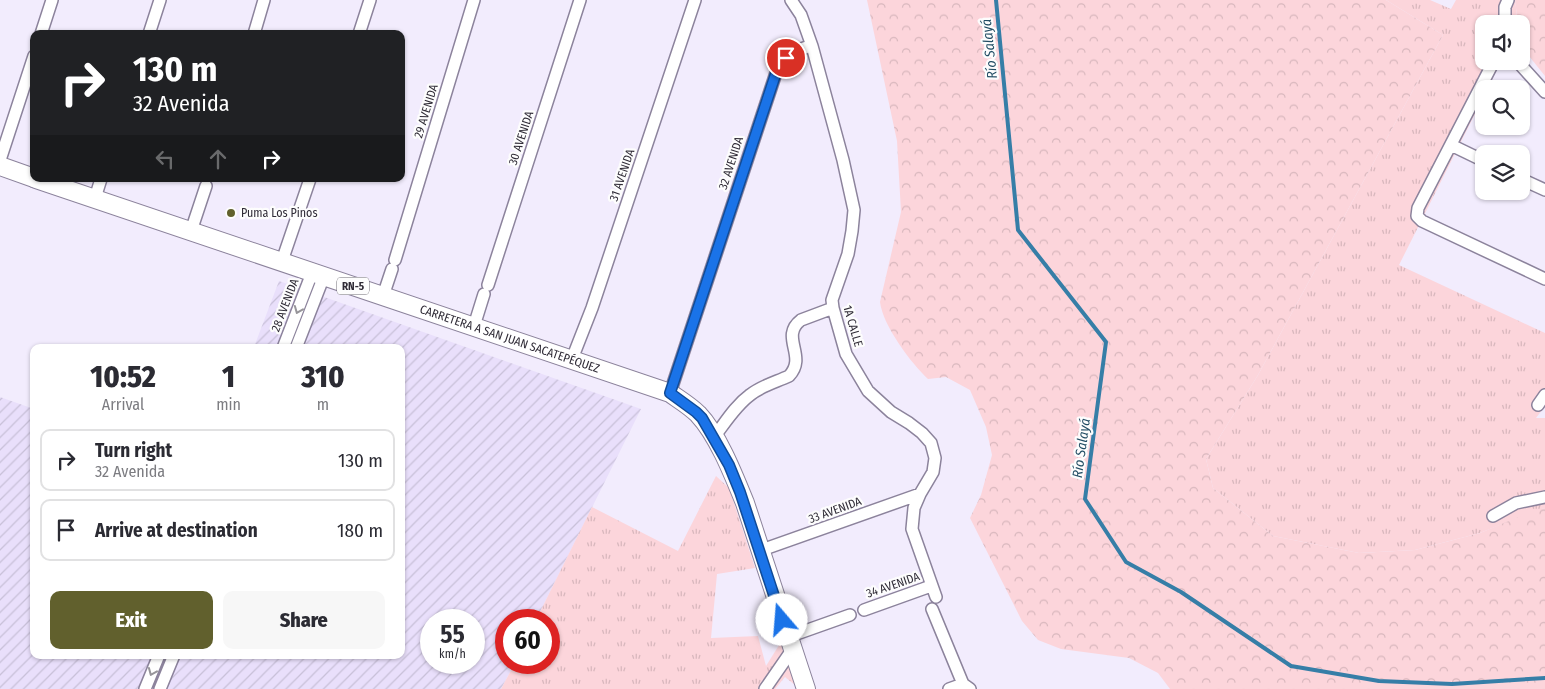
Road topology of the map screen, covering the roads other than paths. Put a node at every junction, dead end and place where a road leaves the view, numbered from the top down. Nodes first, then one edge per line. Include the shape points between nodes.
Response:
1 (52, 0) edge
2 (160, 0) edge
3 (264, 0) edge
4 (370, 0) edge
5 (474, 0) edge
6 (580, 0) edge
7 (695, 0) edge
8 (791, 0) edge
9 (1504, 2) edge
10 (1505, 15) edge
11 (42, 30) edge
12 (150, 30) edge
13 (255, 30) edge
14 (360, 30) edge
15 (812, 46) junction
16 (30, 68) edge
17 (1489, 70) edge
18 (1525, 70) edge
19 (1545, 92) edge
20 (1451, 145) junction
21 (1475, 157) edge
22 (0, 160) edge
23 (0, 166) edge
24 (30, 176) edge
25 (47, 182) edge
26 (100, 182) edge
27 (309, 182) edge
28 (1530, 183) edge
29 (206, 186) dead end
30 (1545, 190) edge
31 (95, 198) junction
32 (191, 231) junction
33 (282, 262) junction
34 (314, 279) junction
35 (1545, 279) edge
36 (318, 293) junction
37 (384, 296) junction
38 (833, 308) junction
39 (474, 326) junction
40 (285, 344) edge
41 (298, 344) edge
42 (572, 359) junction
43 (670, 393) junction
44 (1545, 395) edge
45 (1538, 404) dead end
46 (714, 437) junction
47 (920, 494) junction
48 (1545, 497) edge
49 (1493, 516) dead end
50 (759, 551) junction
51 (933, 592) joint
52 (932, 609) dead end
53 (864, 610) dead end
54 (850, 615) dead end
55 (790, 643) junction
56 (157, 659) edge
57 (172, 659) edge
58 (966, 686) edge
59 (145, 689) edge
60 (160, 689) edge
61 (766, 689) edge
62 (806, 689) edge
63 (949, 689) edge

1 - 11 street
2 - 12 street
3 - 13 street
4 - 14 street
5 - 37 street, 29 AVENIDA
6 - 39 street, 30 AVENIDA
7 - 42 street, 31 AVENIDA
8 - 15 street, 1A CALLE
9 - 10 street
15 - 38 street, 1A CALLE via 854,210 848,254 834,293
15 - 43 street, 32 AVENIDA via 792,53 777,70
16 - 22 street
17 - 20 street
18 - 19 street
20 - 21 street
20 - 35 street via 1418,208 1418,216 1422,221
23 - 24 main road, CARRETERA A SAN JUAN SACATEPÉQUEZ / RN-5
25 - 31 main road, CARRETERA A SAN JUAN SACATEPÉQUEZ / RN-5
26 - 31 street
27 - 33 street
28 - 30 street
29 - 32 street
31 - 32 main road, CARRETERA A SAN JUAN SACATEPÉQUEZ / RN-5
32 - 33 main road, CARRETERA A SAN JUAN SACATEPÉQUEZ / RN-5
33 - 34 main road, CARRETERA A SAN JUAN SACATEPÉQUEZ / RN-5
34 - 36 street, 28 AVENIDA
34 - 36 street
34 - 37 main road, CARRETERA A SAN JUAN SACATEPÉQUEZ / RN-5
34 -> 40 street, 28 AVENIDA
36 - 41 street, 28 AVENIDA
37 - 39 main road, CARRETERA A SAN JUAN SACATEPÉQUEZ / RN-5
38 - 46 street via 797,323 791,339 797,358 792,373 750,394
38 - 47 street, 1A CALLE via 846,354 868,391 931,443 935,458 933,472
39 - 42 main road, CARRETERA A SAN JUAN SACATEPÉQUEZ / RN-5
42 - 43 main road, CARRETERA A SAN JUAN SACATEPÉQUEZ / RN-5
43 - 46 main road, CARRETERA A SAN JUAN SACATEPÉQUEZ / RN-5 via 696,412
44 - 45 street
46 - 50 main road, CARRETERA A SAN JUAN SACATEPÉQUEZ / RN-5 via 739,488
47 - 50 street, 33 AVENIDA
47 - 51 street, 1A CALLE via 914,508 912,529
48 - 49 street via 1516,503
50 - 55 main road, CARRETERA A SAN JUAN SACATEPÉQUEZ / RN-5
51 - 53 street, 34 AVENIDA
52 - 58 street
54 - 55 street
55 - 61 street
55 - 62 main road, CARRETERA A SAN JUAN SACATEPÉQUEZ / RN-5
56 -> 59 street
57 - 60 street
58 - 63 street

